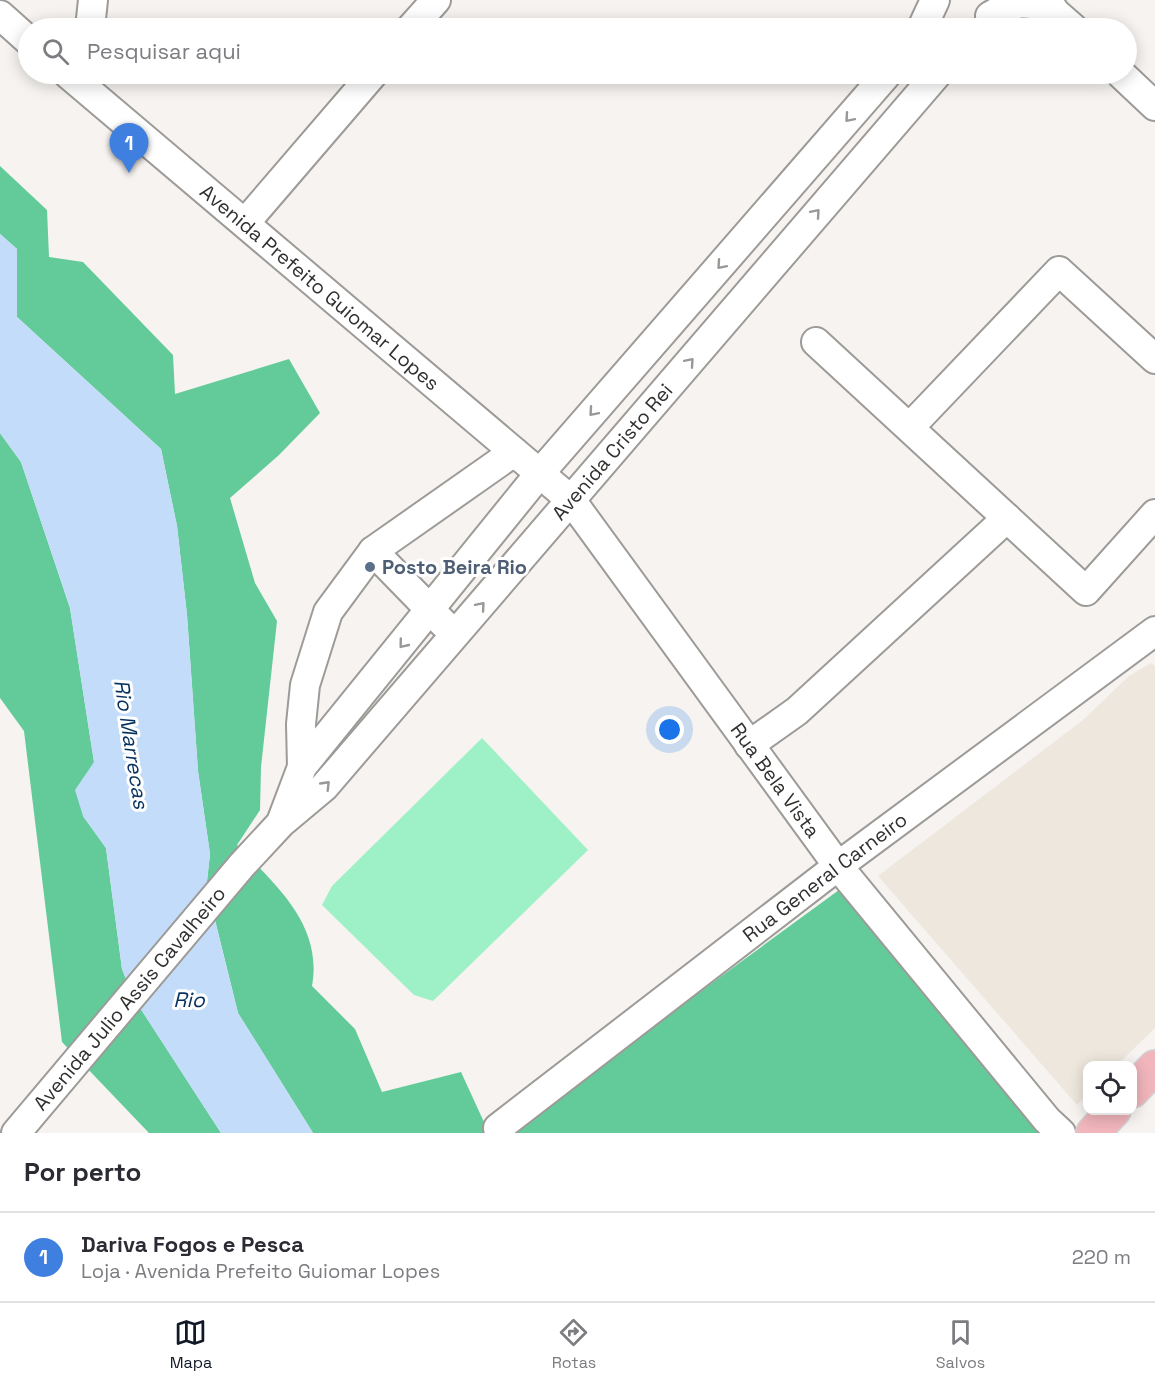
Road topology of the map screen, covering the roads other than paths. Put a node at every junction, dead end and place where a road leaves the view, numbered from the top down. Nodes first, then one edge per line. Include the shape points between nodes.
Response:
1 (93, 0) edge
2 (436, 0) edge
3 (935, 0) edge
4 (1048, 3) edge
5 (0, 15) edge
6 (987, 15) edge
7 (91, 18) edge
8 (420, 18) edge
9 (927, 18) edge
10 (1064, 18) edge
11 (18, 31) edge
12 (85, 84) edge
13 (364, 84) edge
14 (878, 84) edge
15 (928, 84) edge
16 (1132, 84) edge
17 (1155, 106) edge
18 (245, 223) junction
19 (816, 342) dead end
20 (1155, 359) edge
21 (910, 427) junction
22 (514, 452) junction
23 (540, 473) junction
24 (571, 500) junction
25 (1155, 514) edge
26 (1007, 518) junction
27 (373, 551) junction
28 (430, 612) junction
29 (1155, 631) edge
30 (456, 635) junction
31 (749, 745) junction
32 (302, 767) junction
33 (282, 823) junction
34 (242, 865) joint
35 (838, 866) junction
36 (1155, 1067) edge
37 (1137, 1086) edge
38 (1109, 1115) edge
39 (498, 1128) dead end
40 (16, 1133) edge
41 (1061, 1133) edge
42 (1093, 1133) edge

1 - 7 street
2 - 8 street
3 - 9 street
4 - 6 street via 1023,1
4 - 10 street
5 - 11 street
12 - 18 street, Avenida Prefeito Guiomar Lopes
13 - 18 street
14 -> 23 street, Avenida Cristo Rei
24 -> 15 street, Avenida Cristo Rei
16 - 17 street
18 - 22 street, Avenida Prefeito Guiomar Lopes
19 - 21 street
20 - 21 street via 1059,271
21 - 26 street
22 - 23 street, Avenida Prefeito Guiomar Lopes
22 - 27 street
23 - 24 street, Avenida Prefeito Guiomar Lopes
23 - 28 street, Avenida Cristo Rei
30 -> 24 street, Avenida Cristo Rei
24 - 31 street, Rua Bela Vista
25 - 26 street via 1086,591
26 - 31 street via 797,711
27 - 28 street
27 - 32 street via 328,612 305,685
28 - 30 street
28 -> 32 street, Avenida Cristo Rei
29 - 35 street, Rua General Carneiro
33 -> 30 street, Avenida Cristo Rei via 324,787
31 - 35 street, Rua Bela Vista
32 - 33 street, Avenida Cristo Rei
33 - 34 street, Avenida Cristo Rei
34 - 40 street, Avenida Julio Assis Cavalheiro
35 - 39 street, Rua General Carneiro
35 - 41 street, Rua Bela Vista
36 - 37 main road
38 - 42 main road

